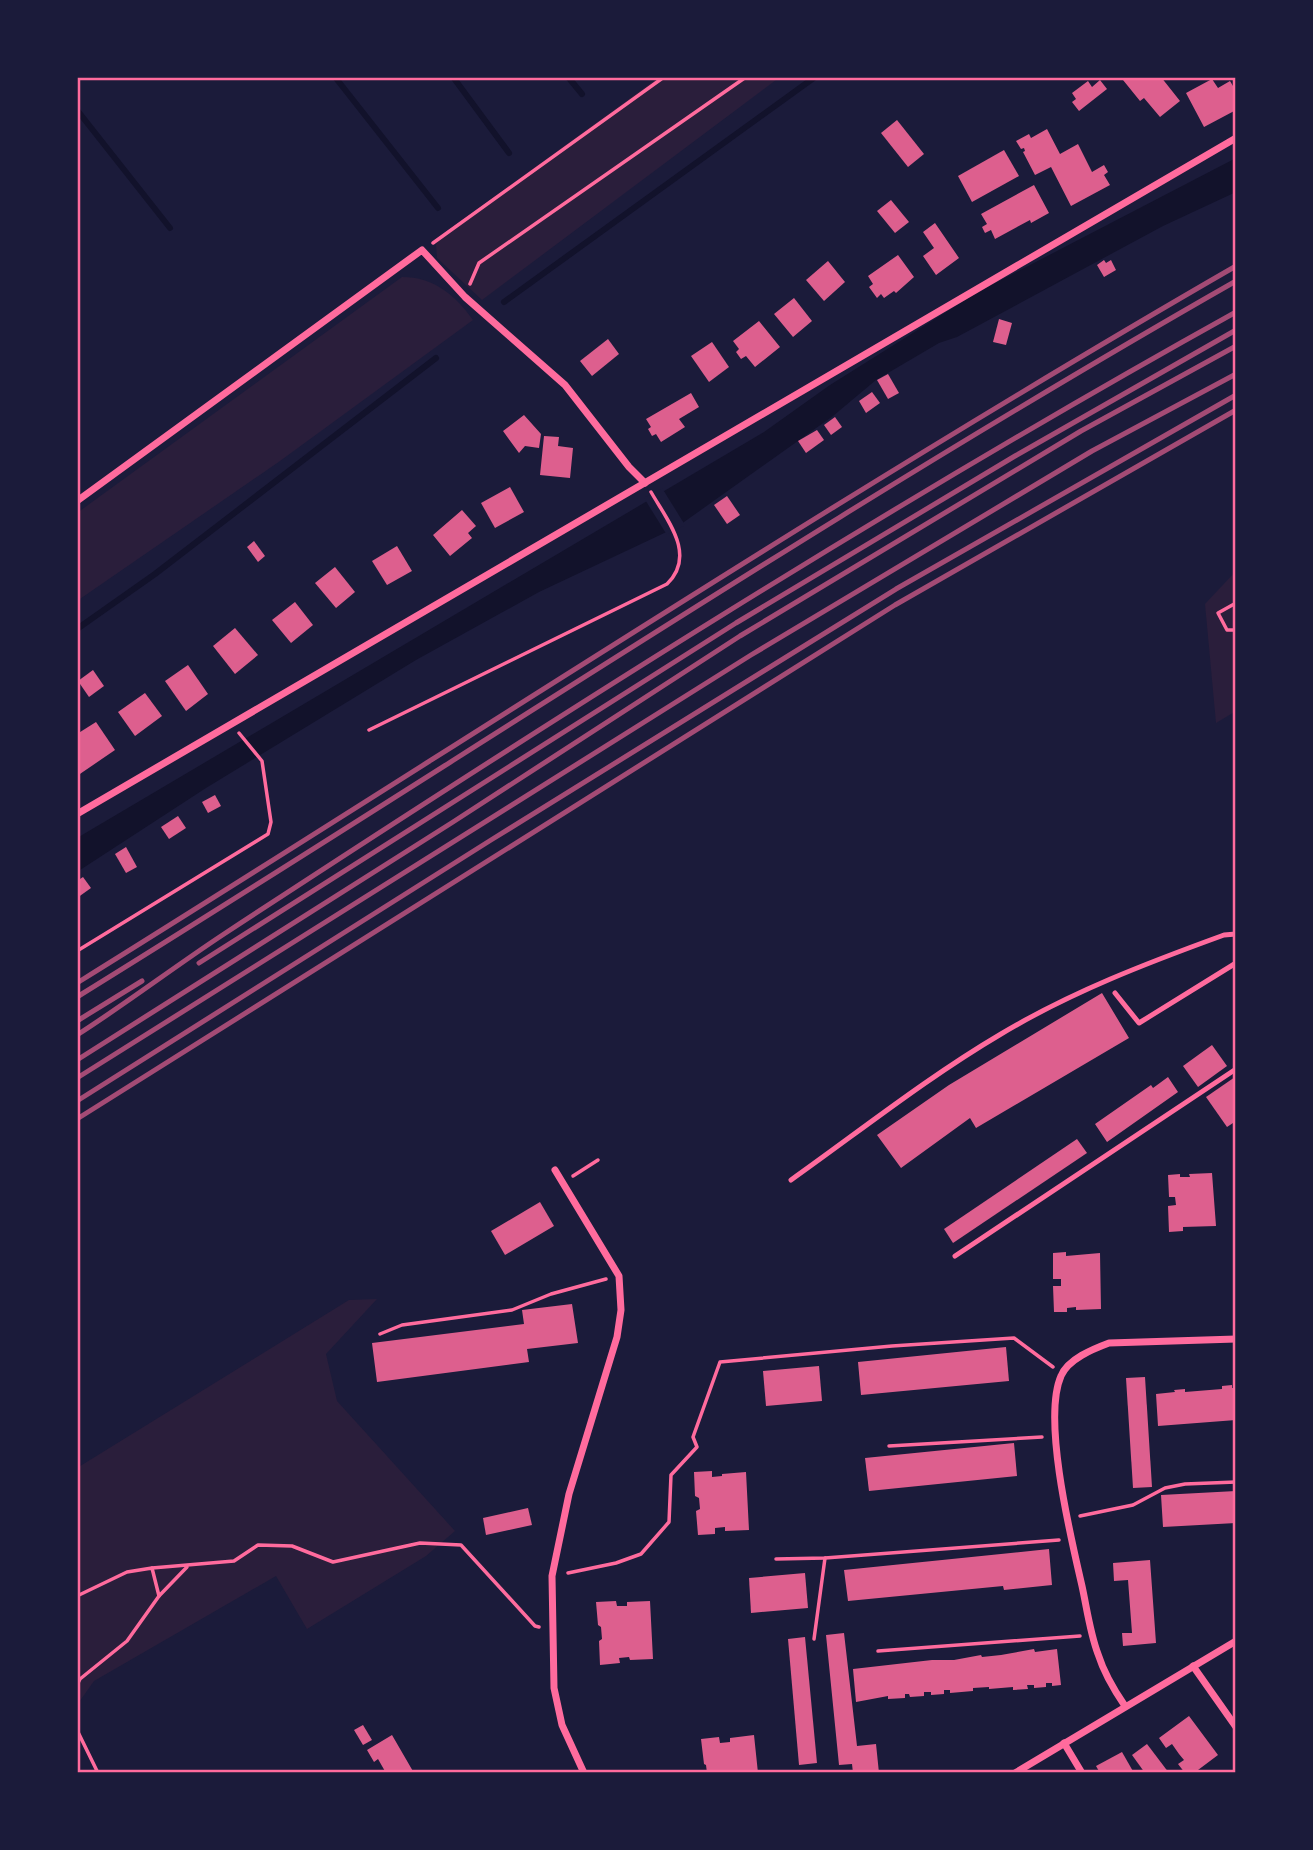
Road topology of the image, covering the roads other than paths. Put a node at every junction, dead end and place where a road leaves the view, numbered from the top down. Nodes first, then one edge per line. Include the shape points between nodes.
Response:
1 (1236, 138) edge
2 (645, 483) junction
3 (77, 501) edge
4 (77, 814) edge
5 (1236, 934) edge
6 (1236, 963) edge
7 (1115, 993) dead end
8 (1236, 1069) edge
9 (555, 1170) dead end
10 (791, 1180) dead end
11 (955, 1256) dead end
12 (1236, 1339) edge
13 (1236, 1642) edge
14 (1193, 1667) junction
15 (1125, 1706) junction
16 (1236, 1727) edge
17 (1064, 1743) junction
18 (584, 1773) edge
19 (1015, 1773) edge
20 (1082, 1773) edge

1 - 2 street
2 - 3 street via 565,385 465,297 422,250
2 - 4 street
5 - 10 lane via 1089,987 1001,1034
6 - 7 lane via 1139,1023
8 - 11 lane
9 - 18 street via 618,1276 621,1310 569,1494 552,1576 556,1700
12 - 15 street via 1109,1343 1091,1350 1062,1373 1055,1397 1055,1436 1068,1519 1093,1635 1106,1674
13 - 14 street
14 - 15 street
14 - 16 street
15 - 17 street
17 - 19 street
17 - 20 street

